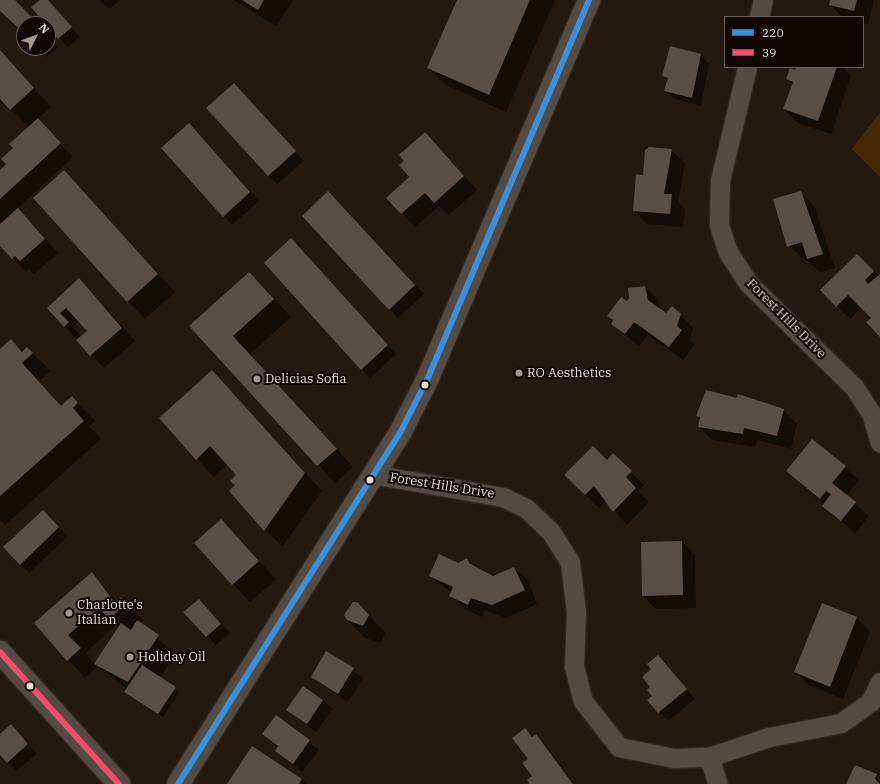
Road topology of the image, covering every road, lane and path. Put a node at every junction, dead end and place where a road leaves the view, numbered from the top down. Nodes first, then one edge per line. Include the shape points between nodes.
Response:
1 (590, 0) edge
2 (763, 0) edge
3 (759, 16) edge
4 (747, 68) edge
5 (880, 442) edge
6 (377, 475) junction
7 (0, 652) edge
8 (880, 682) edge
9 (709, 757) junction
10 (119, 784) edge
11 (178, 784) edge
12 (718, 784) edge

1 - 6 main road via 426,380
2 - 3 street
4 - 5 street, Forest Hills Drive via 720,180 718,224 728,252 748,283 854,387 871,413
6 - 9 street, Forest Hills Drive via 472,489 504,497 526,508 551,532 570,563 576,612 574,666 583,701 597,722 620,747 674,758
6 - 11 main road
7 - 10 main road
8 - 9 street, Forest Hills Drive via 871,701 841,723 769,737
9 - 12 street

